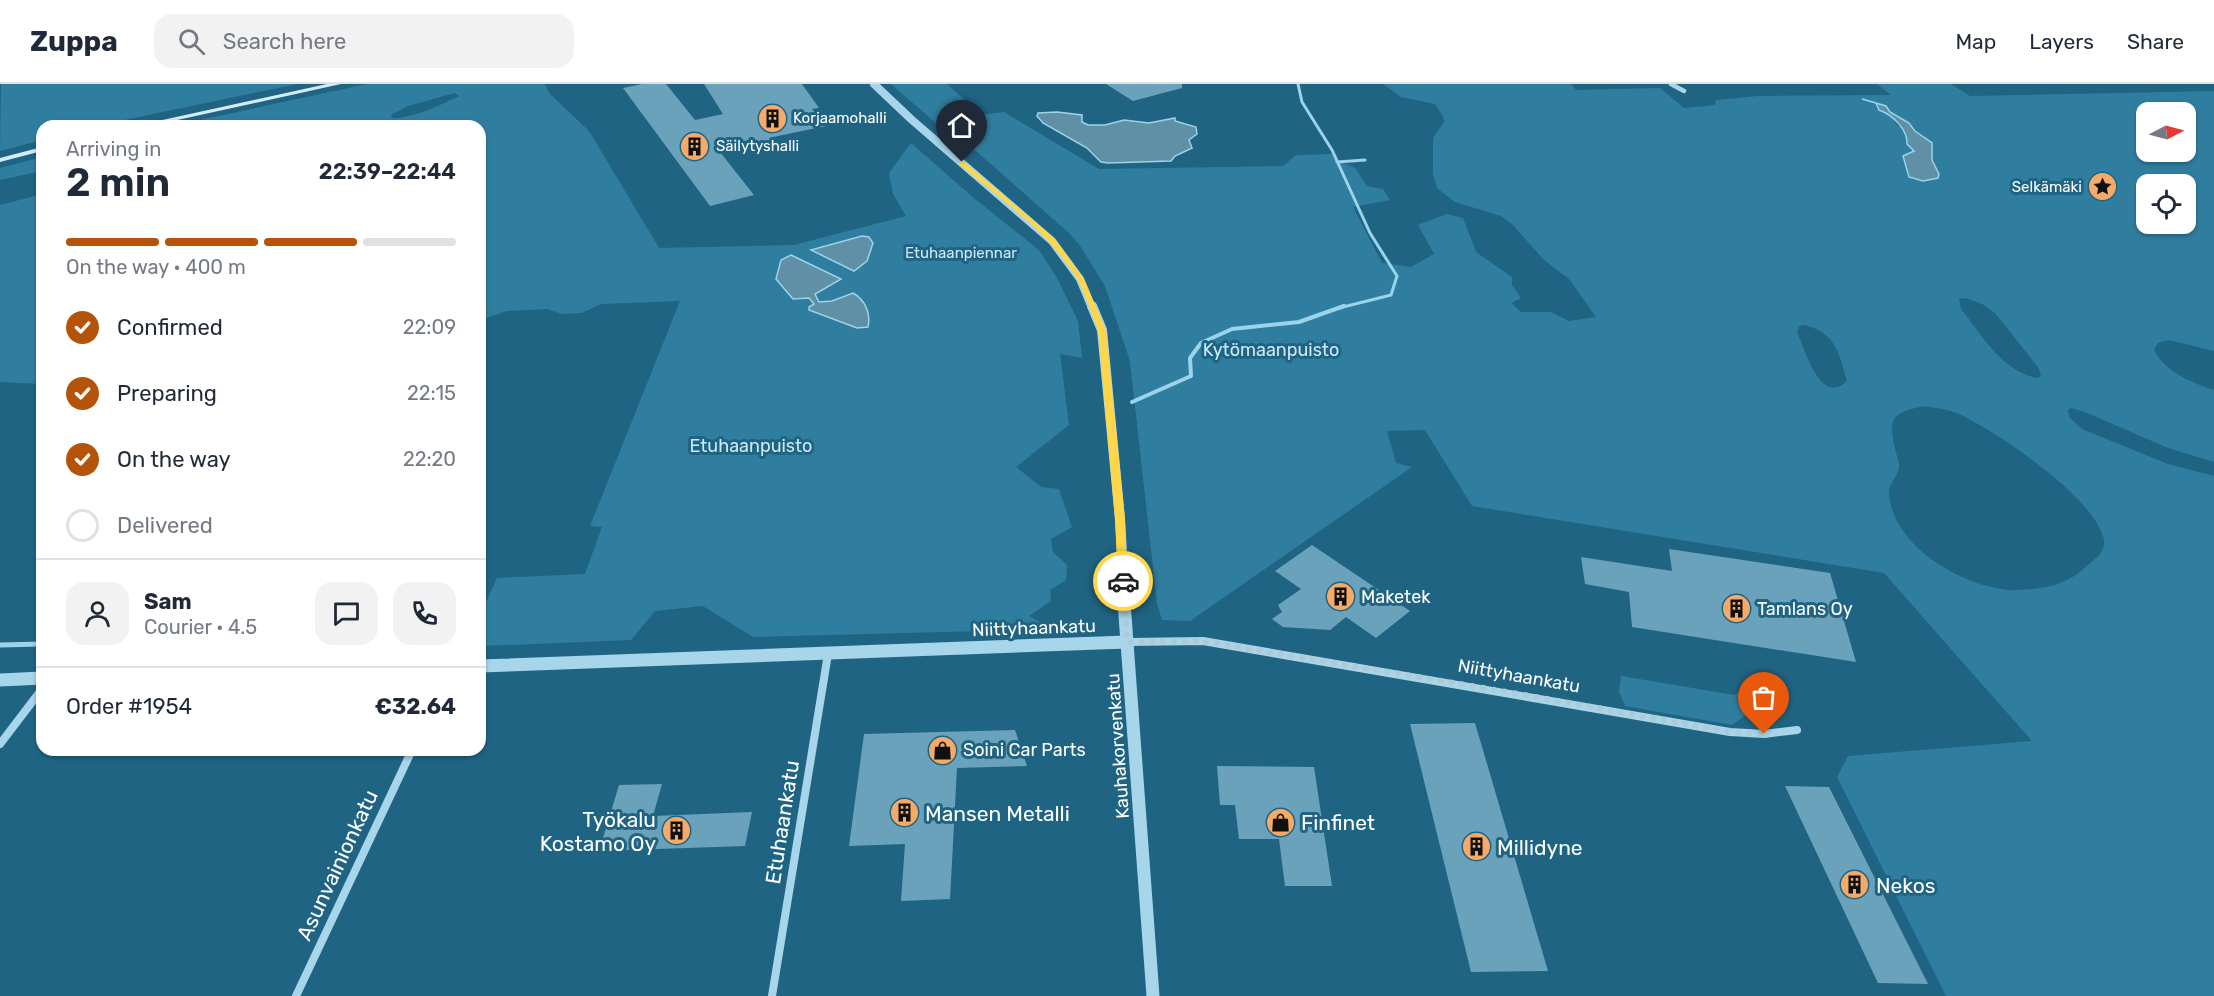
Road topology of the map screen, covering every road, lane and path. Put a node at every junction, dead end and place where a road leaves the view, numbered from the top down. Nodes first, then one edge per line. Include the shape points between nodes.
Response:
1 (337, 84) edge
2 (874, 84) edge
3 (1671, 84) edge
4 (1684, 91) dead end
5 (167, 120) edge
6 (36, 151) edge
7 (0, 160) edge
8 (1127, 642) junction
9 (829, 653) junction
10 (486, 666) edge
11 (36, 678) edge
12 (0, 680) edge
13 (36, 697) edge
14 (1797, 730) dead end
15 (0, 744) edge
16 (409, 756) edge
17 (296, 996) edge
18 (772, 996) edge
19 (1153, 996) edge

1 - 5 main road
2 - 8 street, Kauhakorvenkatu via 1052,241 1086,289 1102,330
3 - 4 street
6 - 7 main road
8 - 9 street, Niittyhaankatu
8 - 14 street, Niittyhaankatu via 1203,641 1730,732 1764,734
8 - 19 street, Kauhakorvenkatu
9 - 10 street, Niittyhaankatu
9 - 18 street, Etuhaankatu
11 - 12 street
13 - 15 street
16 - 17 street, Asunvainionkatu

